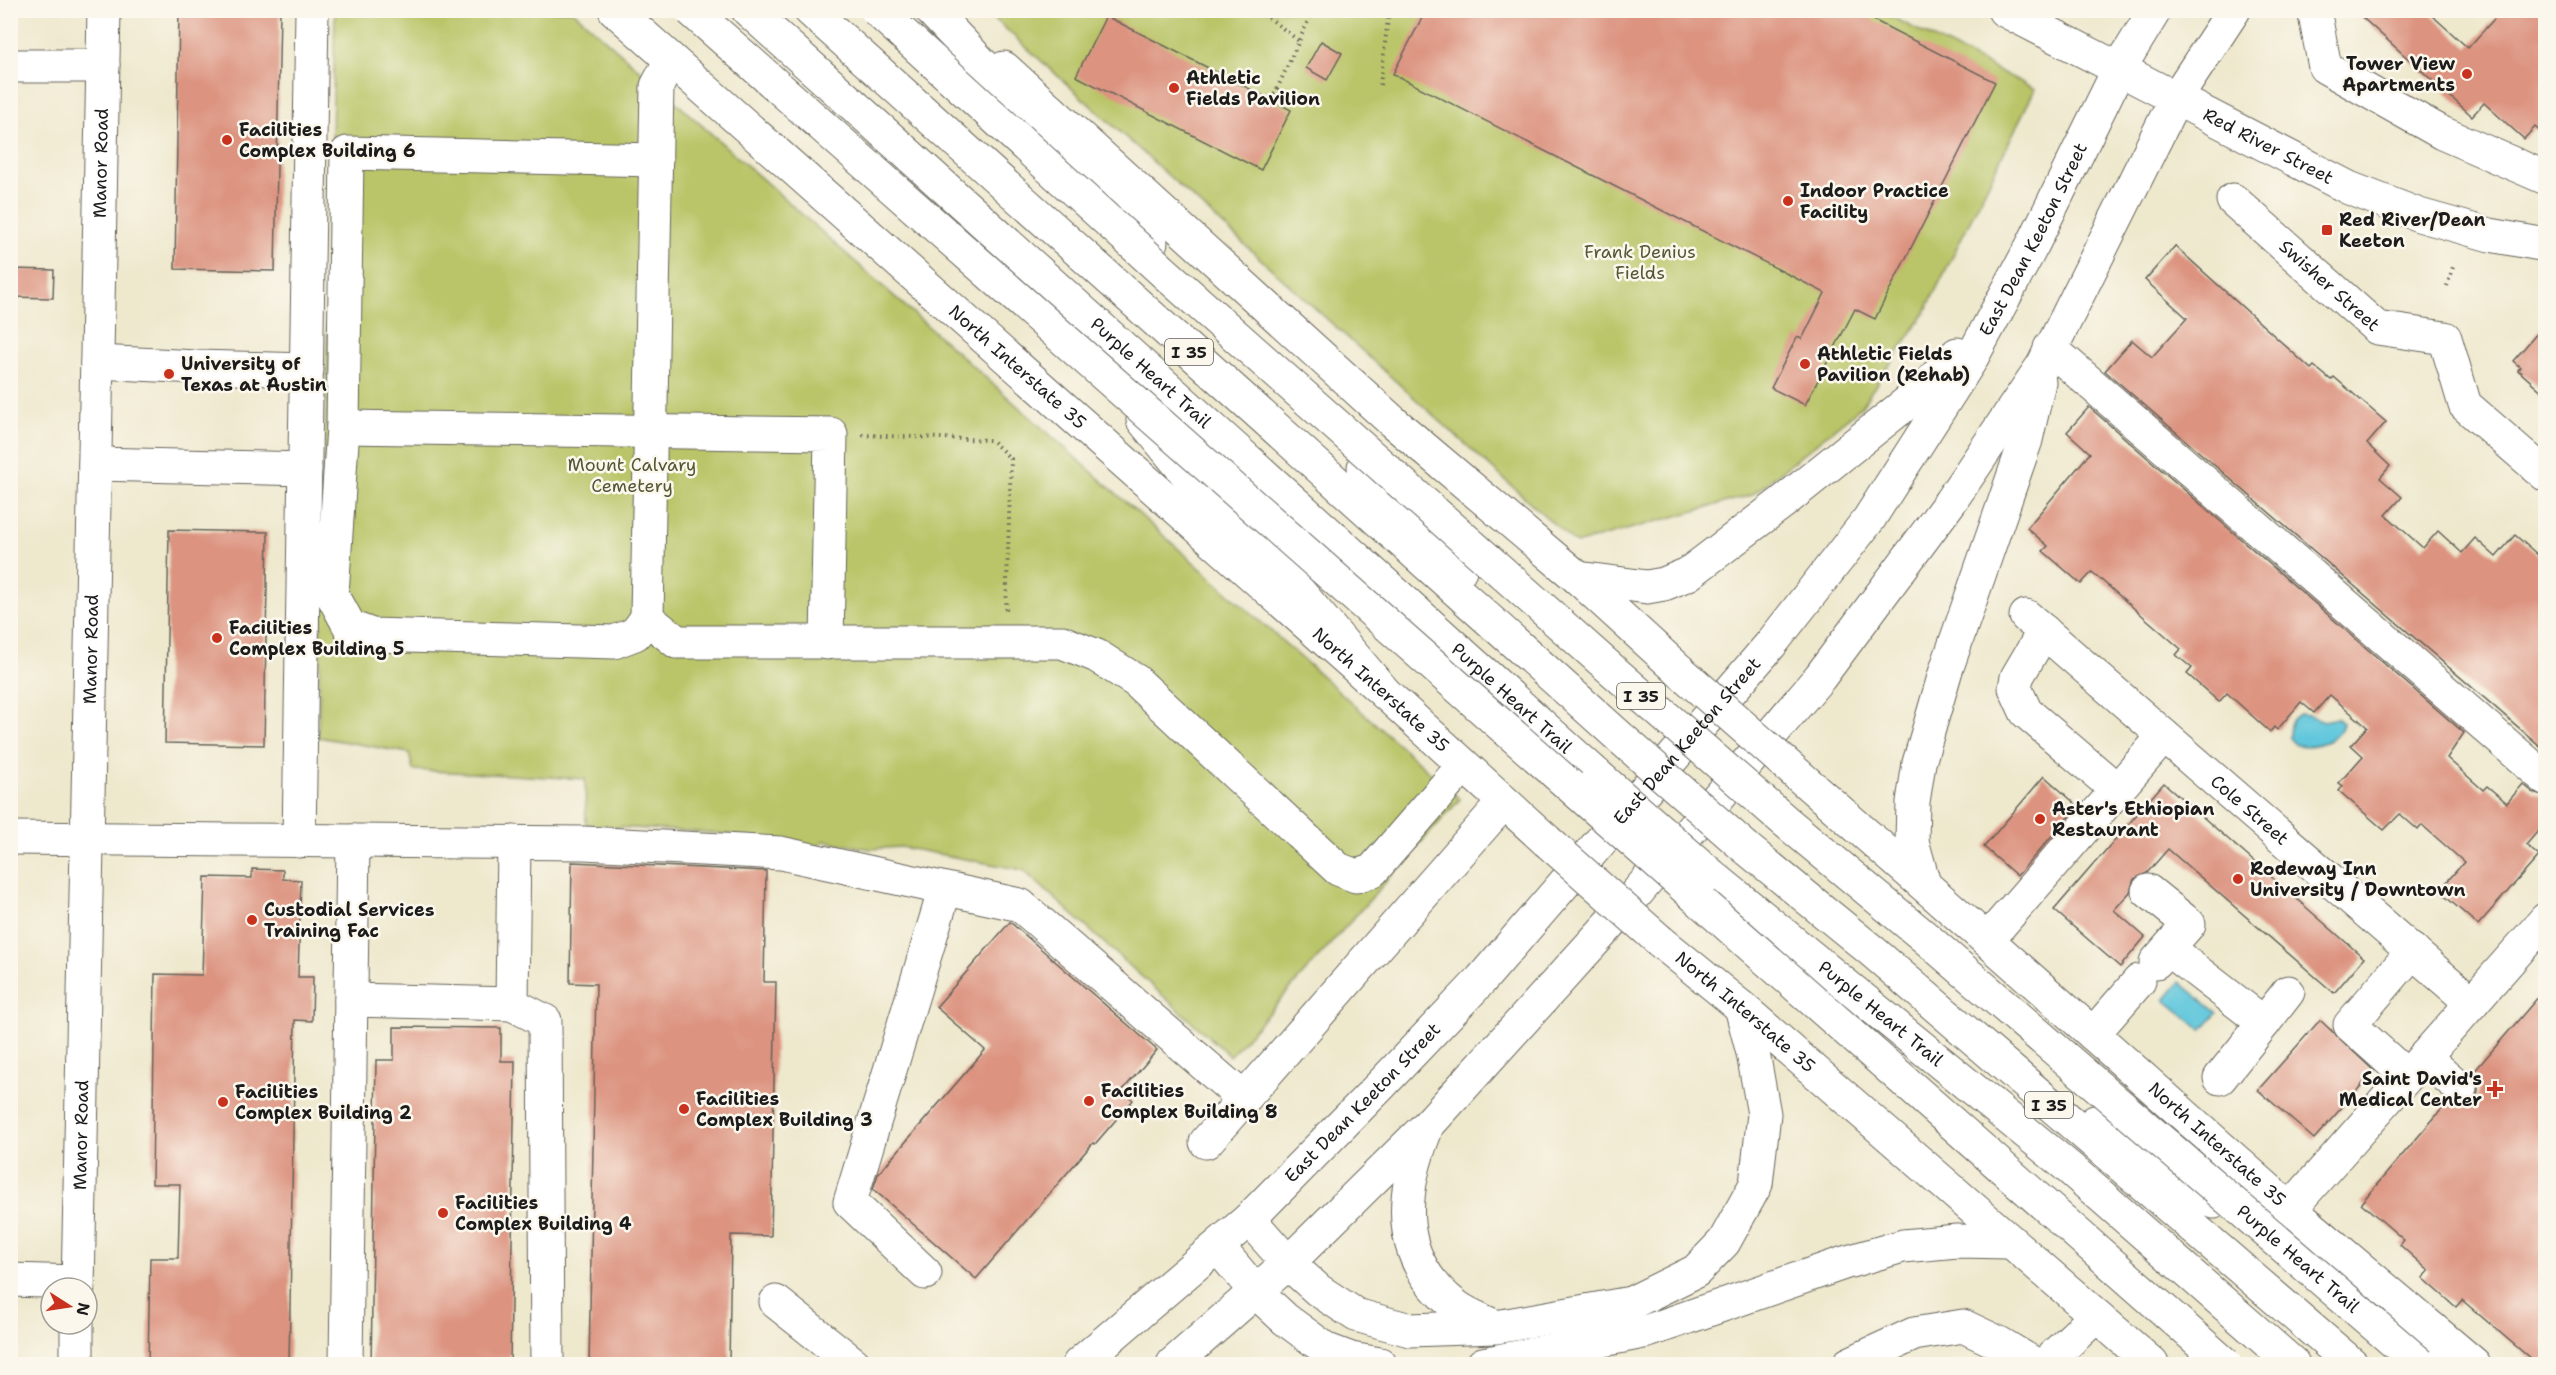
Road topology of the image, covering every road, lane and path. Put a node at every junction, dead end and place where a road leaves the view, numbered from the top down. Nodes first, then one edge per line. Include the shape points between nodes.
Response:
1 (104, 10) edge
2 (312, 10) edge
3 (615, 10) edge
4 (691, 10) edge
5 (748, 10) edge
6 (810, 10) edge
7 (877, 10) edge
8 (931, 10) edge
9 (941, 10) edge
10 (1259, 10) edge
11 (1312, 10) edge
12 (1389, 10) edge
13 (2004, 10) edge
14 (2156, 10) edge
15 (2234, 10) edge
16 (2314, 10) edge
17 (1299, 41) junction
18 (671, 60) junction
19 (10, 66) edge
20 (103, 66) junction
21 (2119, 69) junction
22 (1380, 86) dead end
23 (2176, 98) junction
24 (1272, 100) dead end
25 (656, 160) junction
26 (2546, 178) edge
27 (2233, 200) dead end
28 (987, 224) junction
29 (2033, 244) junction
30 (2546, 245) edge
31 (2453, 267) dead end
32 (2448, 286) dead end
33 (2046, 357) junction
34 (97, 362) junction
35 (307, 370) junction
36 (343, 427) junction
37 (651, 432) junction
38 (831, 434) junction
39 (95, 464) junction
40 (305, 469) junction
41 (2546, 475) edge
42 (1578, 579) junction
43 (647, 618) junction
44 (827, 643) junction
45 (1005, 643) junction
46 (1570, 691) junction
47 (1385, 693) junction
48 (2164, 736) junction
49 (1463, 766) junction
50 (2546, 779) edge
51 (2117, 790) junction
52 (1504, 802) junction
53 (10, 838) edge
54 (87, 839) junction
55 (299, 841) junction
56 (353, 841) junction
57 (514, 842) junction
58 (1924, 884) junction
59 (945, 889) junction
60 (2148, 891) dead end
61 (2546, 920) edge
62 (1987, 940) junction
63 (2412, 951) junction
64 (2154, 964) junction
65 (2288, 992) dead end
66 (351, 1000) junction
67 (2472, 1003) junction
68 (512, 1004) junction
69 (1741, 1007) junction
70 (2264, 1023) junction
71 (2093, 1034) junction
72 (1988, 1052) junction
73 (2416, 1067) junction
74 (2220, 1078) dead end
75 (2460, 1088) dead end
76 (1244, 1099) junction
77 (1428, 1125) junction
78 (1206, 1142) dead end
79 (2290, 1209) junction
80 (1249, 1219) junction
81 (2009, 1242) junction
82 (1218, 1247) junction
83 (1288, 1263) junction
84 (925, 1273) dead end
85 (78, 1276) edge
86 (10, 1280) edge
87 (39, 1282) edge
88 (1256, 1292) junction
89 (776, 1302) dead end
90 (2096, 1317) junction
91 (1496, 1327) junction
92 (77, 1336) edge
93 (850, 1363) edge
94 (77, 1365) edge
95 (346, 1365) edge
96 (548, 1365) edge
97 (1079, 1365) edge
98 (1173, 1365) edge
99 (1380, 1365) edge
100 (1483, 1365) edge
101 (1849, 1365) edge
102 (2034, 1365) edge
103 (2045, 1365) edge
104 (2152, 1365) edge
105 (2225, 1365) edge
106 (2293, 1365) edge
107 (2352, 1365) edge
108 (2420, 1365) edge
109 (2450, 1365) edge
110 (2474, 1365) edge

1 - 20 main road, Manor Road
2 - 35 main road
3 - 18 main road, North Interstate 35
4 - 105 main road, Purple Heart Trail, bridge
5 - 28 main road, Purple Heart Trail / I 35
6 - 46 main road, I 35
7 - 108 main road, Purple Heart Trail / I 35, bridge via 1166,274 1602,662
8 - 46 main road via 1406,511
9 - 42 main road, North Interstate 35 via 1393,422
10 - 17 path
11 - 17 path
12 - 22 path
13 - 21 main road, Red River Street
14 - 21 main road, East Dean Keeton Street
15 - 23 main road
16 - 26 main road via 2325,67 2442,133
17 - 24 path
18 - 25 main road via 657,86
18 - 47 main road, North Interstate 35
19 - 20 main road
20 - 34 main road, Manor Road
21 - 23 main road, Red River Street
21 - 29 main road, East Dean Keeton Street
23 - 30 main road, Red River Street via 2349,189 2429,218
23 - 33 main road
25 - 36 main road via 347,153
25 - 37 main road
27 - 41 main road, Swisher Street via 2377,328 2445,338 2465,405
28 - 47 main road via 1204,497 1283,573
28 - 106 main road, Purple Heart Trail / I 35, bridge via 1711,875 2067,1166
29 - 42 main road via 1983,320 1923,390 1688,574 1647,587
29 - 80 main road, East Dean Keeton Street via 1970,361 1869,519 1771,644 1481,980
31 - 32 path
33 - 50 main road
33 - 58 main road via 2026,440 1946,670 1919,763 1912,841
33 - 77 main road via 1950,502 1820,676 1620,914
34 - 35 main road
34 - 39 main road, Manor Road
35 - 40 main road
36 - 37 main road
36 - 43 main road via 332,594 350,627 372,635 614,642 635,634
37 - 38 main road
37 - 43 main road
38 - 44 main road
38 - 45 path via 992,440 1011,459
39 - 40 main road
39 - 54 main road, Manor Road
40 - 55 main road
42 - 58 main road, North Interstate 35, bridge
43 - 44 main road via 677,642
44 - 45 main road
45 - 49 main road via 1062,642 1098,656 1136,681 1338,869 1356,876 1372,871
46 - 72 main road, I 35, bridge via 1746,848
47 - 49 main road, North Interstate 35
48 - 51 main road
48 - 51 main road, Cole Street via 2035,624 2015,688 2026,712
48 - 63 main road, Cole Street
49 - 52 main road, North Interstate 35
51 - 62 main road
52 - 69 main road, North Interstate 35, bridge via 1660,941
52 - 76 main road
53 - 54 main road
54 - 55 main road
54 - 85 main road, Manor Road
55 - 56 main road
56 - 57 main road
56 - 66 main road
57 - 59 main road via 781,853
57 - 68 main road
58 - 62 main road, North Interstate 35
59 - 76 main road via 1020,905
59 - 84 main road via 850,1202
60 - 64 main road via 2189,924
61 - 67 main road
62 - 71 main road, North Interstate 35
63 - 67 main road, Cole Street
63 - 73 main road via 2350,1025
64 - 70 main road
64 - 71 main road
65 - 70 main road
66 - 68 main road
66 - 95 main road
67 - 73 main road
68 - 96 main road via 545,1021
69 - 81 main road, North Interstate 35
69 - 91 main road via 1764,1114 1756,1184 1724,1242 1696,1271 1631,1303
70 - 74 main road
71 - 79 main road, North Interstate 35
72 - 107 main road, I 35
72 - 109 main road via 2137,1149
73 - 75 main road
73 - 79 main road
76 - 78 main road
77 - 83 main road
77 - 91 main road via 1414,1161 1407,1196 1408,1229 1420,1267 1441,1294 1460,1309
79 - 110 main road, North Interstate 35
80 - 82 main road, East Dean Keeton Street
80 - 83 main road
81 - 90 main road, North Interstate 35
81 - 100 main road via 1903,1246 1648,1331
82 - 88 main road
82 - 97 main road, East Dean Keeton Street
83 - 88 main road
83 - 91 main road via 1312,1286 1356,1315 1410,1330
86 - 87 main road
88 - 98 main road
88 - 99 main road via 1328,1350
89 - 93 main road
90 - 103 main road
90 - 104 main road, North Interstate 35
92 - 94 main road
101 - 102 main road via 1914,1334 1963,1326

